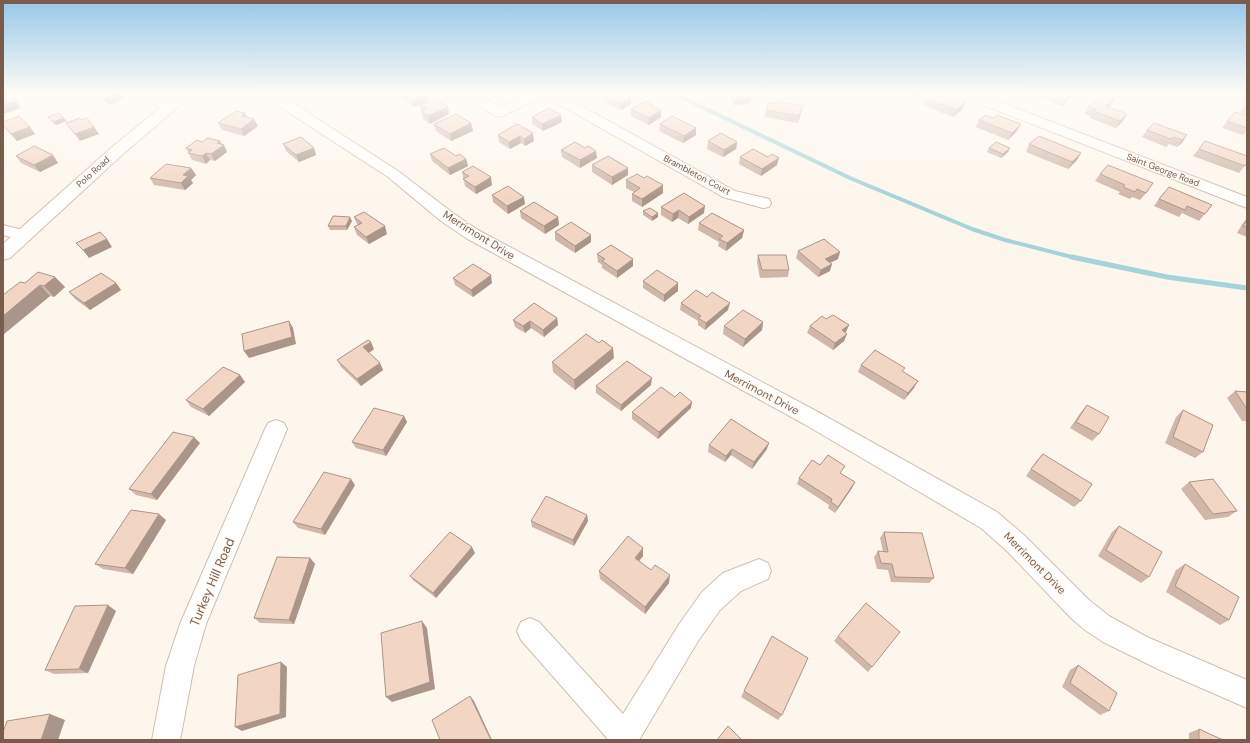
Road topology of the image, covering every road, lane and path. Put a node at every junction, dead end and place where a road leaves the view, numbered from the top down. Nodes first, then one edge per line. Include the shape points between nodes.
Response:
1 (144, 129) edge
2 (324, 129) edge
3 (613, 129) edge
4 (1057, 129) edge
5 (763, 203) dead end
6 (1247, 203) edge
7 (3, 230) edge
8 (24, 236) junction
9 (3, 254) edge
10 (276, 429) dead end
11 (759, 570) dead end
12 (530, 631) dead end
13 (1247, 694) edge
14 (623, 739) edge
15 (166, 740) edge

1 - 8 main road, Polo Road
2 - 13 street, Merrimont Drive via 388,170 472,234 811,418 988,520 1005,532 1076,605 1116,636
3 - 5 street, Brambleton Court via 729,194
4 - 6 street, Saint George Road
7 - 8 street
8 - 9 main road, Polo Road
10 - 15 street, Turkey Hill Road via 193,624 180,666
11 - 14 street via 732,582 711,601
12 - 14 street

